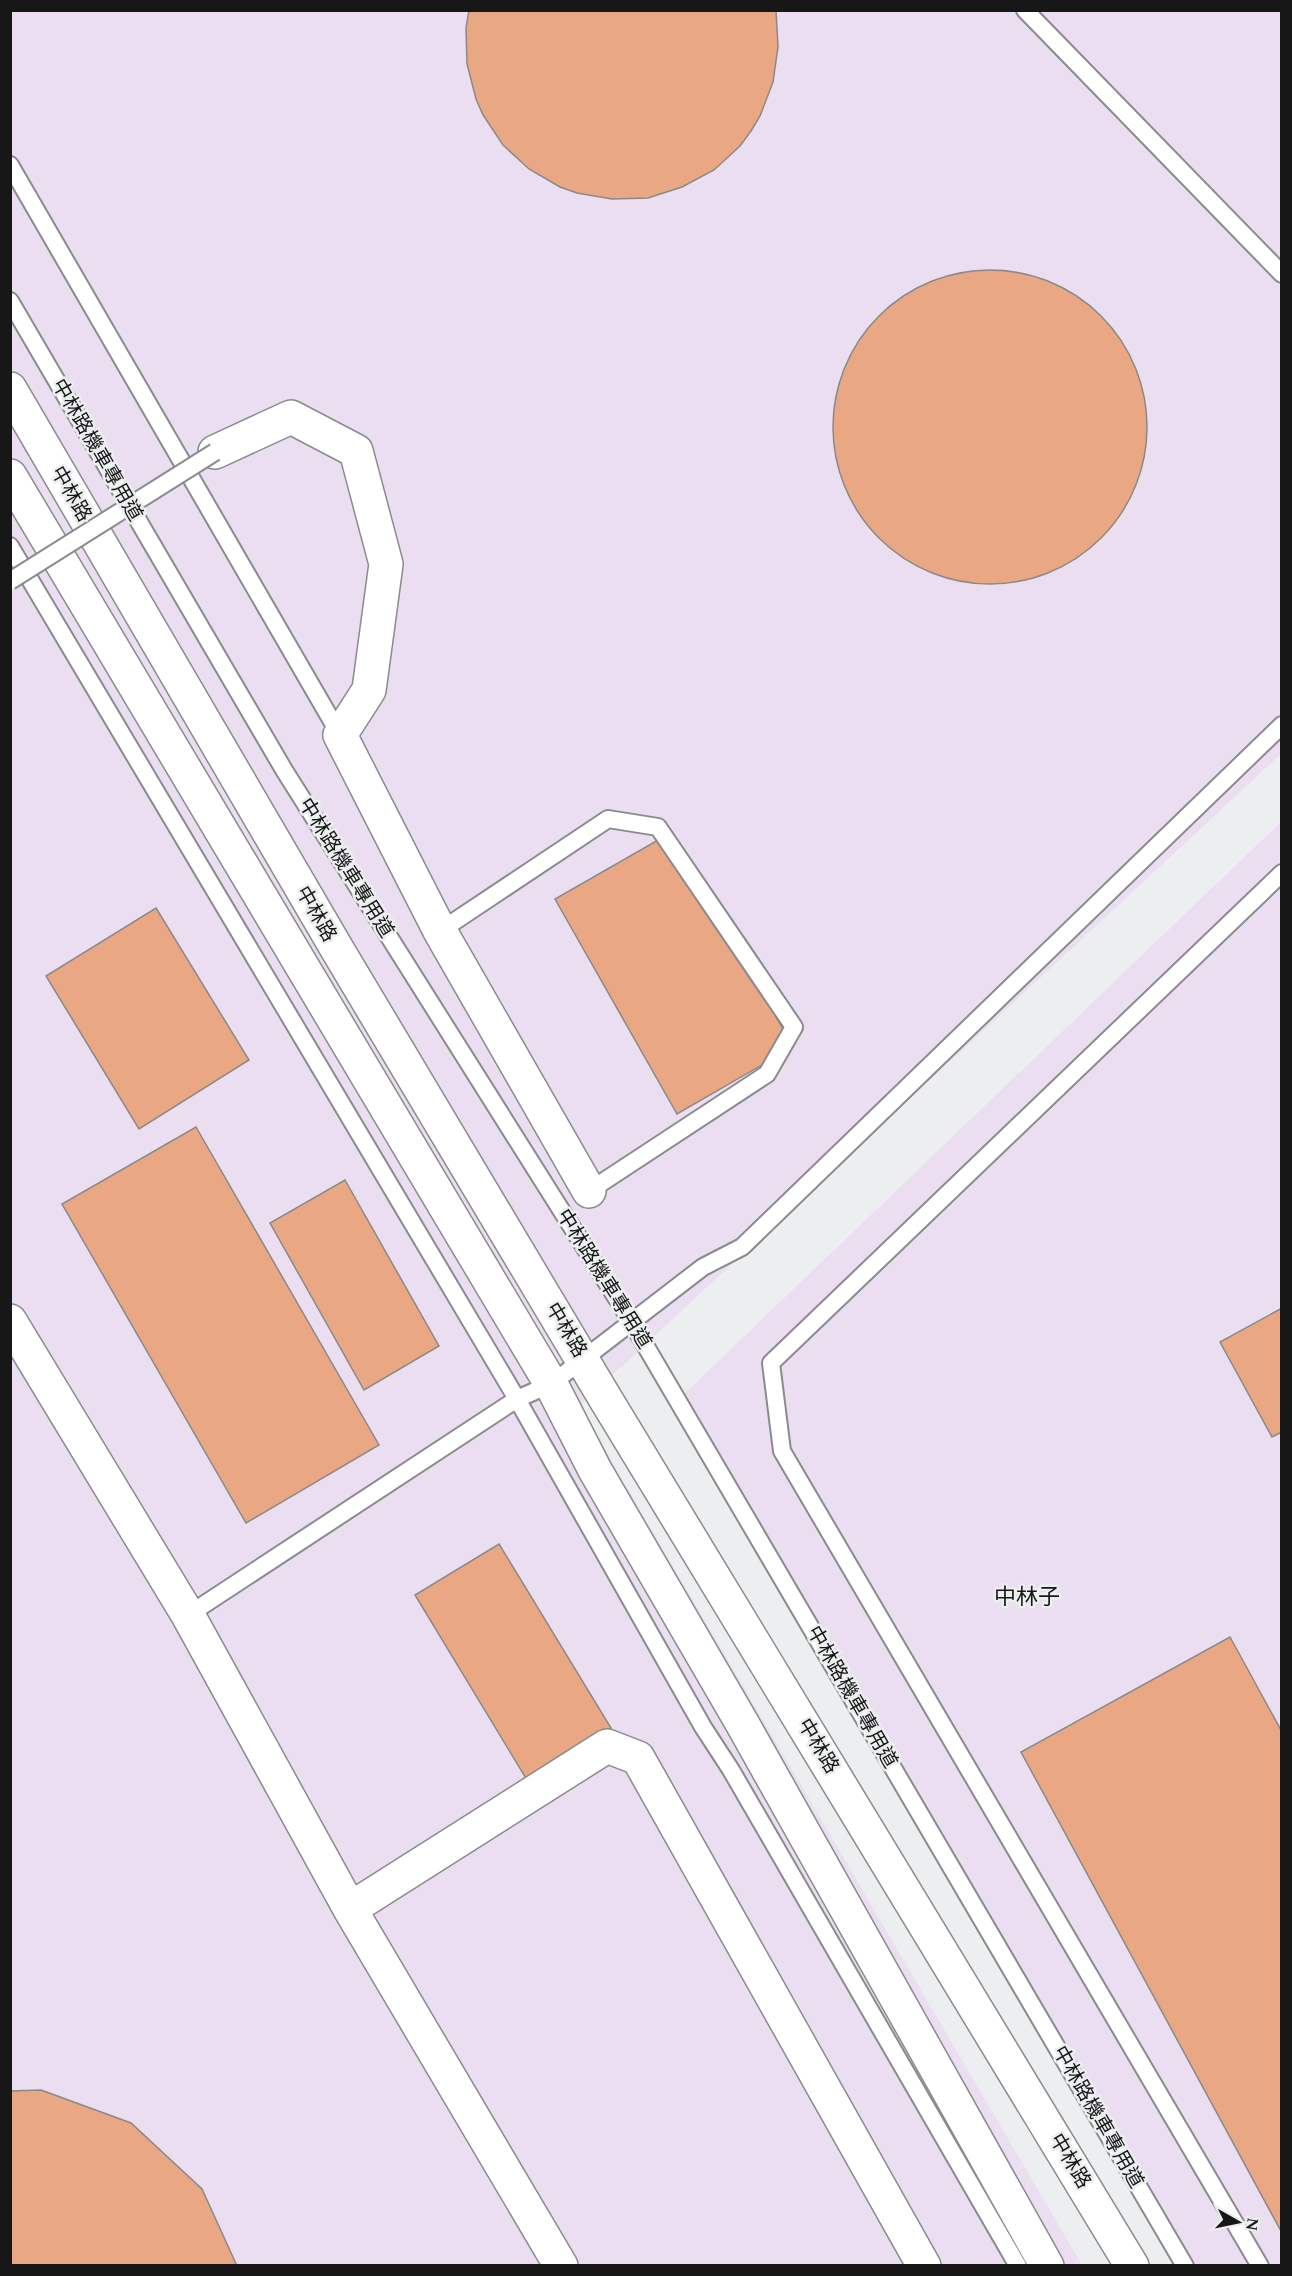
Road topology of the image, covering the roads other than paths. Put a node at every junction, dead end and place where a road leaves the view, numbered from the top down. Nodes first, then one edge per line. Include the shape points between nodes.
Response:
1 (1025, 10) edge
2 (10, 165) edge
3 (1281, 274) edge
4 (10, 301) edge
5 (10, 389) edge
6 (215, 452) joint
7 (10, 476) edge
8 (10, 546) edge
9 (10, 581) edge
10 (1281, 725) edge
11 (340, 735) junction
12 (1281, 873) edge
13 (440, 932) junction
14 (590, 1191) joint
15 (10, 1321) edge
16 (631, 1321) junction
17 (582, 1358) junction
18 (551, 1384) junction
19 (518, 1399) junction
20 (188, 1616) junction
21 (350, 1910) junction
22 (561, 2265) edge
23 (924, 2265) edge
24 (1018, 2265) edge
25 (1047, 2265) edge
26 (1132, 2265) edge
27 (1185, 2265) edge
28 (1260, 2265) edge

1 - 3 lane
2 - 11 lane
4 - 16 lane, 中林路機車專用道 via 284,770
5 - 17 street, 中林路 via 337,949
6 - 9 lane, bridge
6 - 11 street via 291,417 356,451 386,564 369,690
7 - 18 street
8 - 19 lane
10 - 16 lane via 741,1247 703,1267
11 - 13 street
12 - 28 lane via 771,1363 782,1451
13 - 14 street
13 - 14 lane via 608,819 658,827 794,1027 767,1074
15 - 20 street
16 - 17 lane
16 - 27 lane, 中林路機車專用道
17 - 18 lane
17 - 26 street, 中林路
18 - 19 lane
18 - 25 street via 595,1470
19 - 20 lane
19 - 24 lane via 703,1727
20 - 21 street
21 - 22 street
21 - 23 street via 607,1746 639,1758

